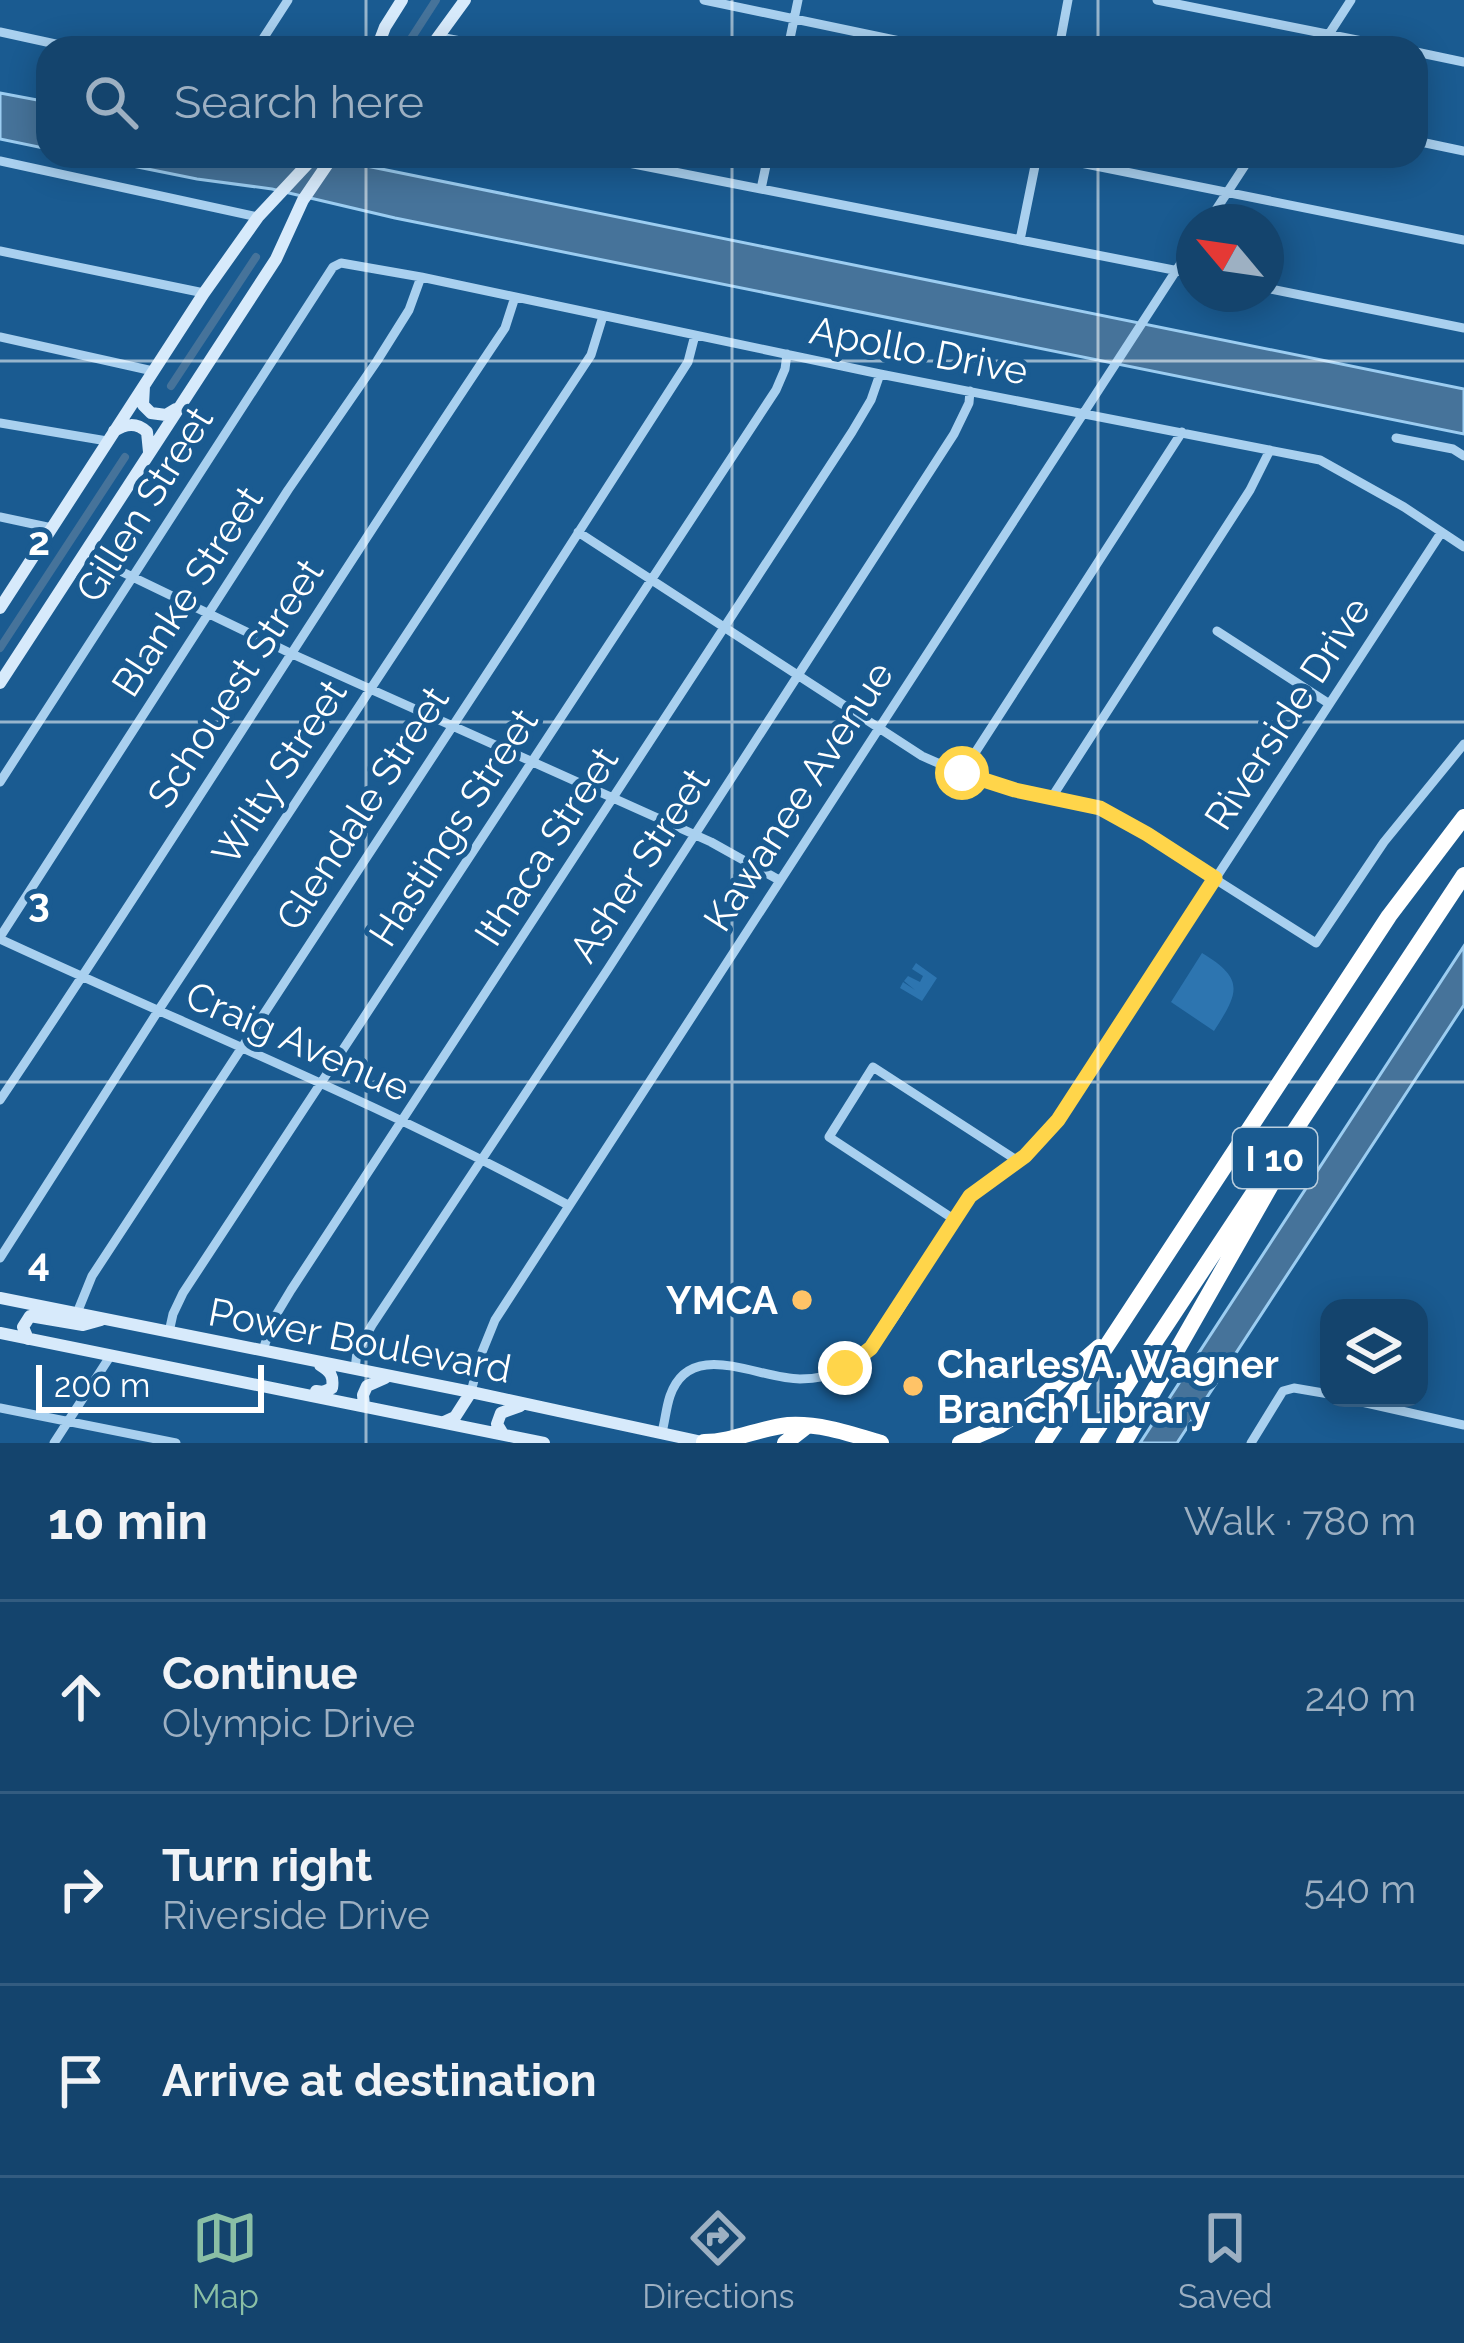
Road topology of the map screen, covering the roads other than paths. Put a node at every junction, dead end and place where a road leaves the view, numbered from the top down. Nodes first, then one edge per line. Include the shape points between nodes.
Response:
1 (402, 0) edge
2 (465, 0) edge
3 (704, 0) edge
4 (798, 0) edge
5 (1069, 0) edge
6 (1157, 0) edge
7 (1351, 0) edge
8 (284, 1) edge
9 (794, 18) junction
10 (0, 32) edge
11 (1329, 34) junction
12 (264, 36) edge
13 (382, 36) edge
14 (439, 36) edge
15 (790, 36) edge
16 (877, 36) edge
17 (1062, 36) edge
18 (1339, 36) edge
19 (36, 40) edge
20 (1428, 54) edge
21 (1464, 62) edge
22 (1428, 144) edge
23 (1464, 151) edge
24 (0, 161) edge
25 (304, 168) edge
26 (325, 168) edge
27 (654, 168) edge
28 (765, 168) edge
29 (1038, 168) edge
30 (1101, 168) edge
31 (1243, 168) edge
32 (761, 189) junction
33 (1227, 193) junction
34 (1220, 204) edge
35 (258, 218) junction
36 (1020, 240) junction
37 (1464, 240) edge
38 (0, 251) edge
39 (341, 263) joint
40 (1176, 270) joint
41 (421, 277) junction
42 (1284, 292) edge
43 (204, 293) junction
44 (515, 297) junction
45 (603, 316) junction
46 (1464, 328) edge
47 (695, 335) junction
48 (0, 337) edge
49 (787, 354) junction
50 (153, 371) junction
51 (880, 374) junction
52 (144, 385) junction
53 (970, 391) junction
54 (183, 404) junction
55 (1083, 413) junction
56 (0, 424) edge
57 (1182, 432) junction
58 (111, 436) junction
59 (1396, 438) dead end
60 (1270, 450) junction
61 (1464, 455) edge
62 (147, 459) junction
63 (0, 518) edge
64 (52, 528) junction
65 (578, 532) junction
66 (1441, 532) junction
67 (1464, 548) edge
68 (85, 554) junction
69 (133, 578) junction
70 (651, 581) junction
71 (2, 603) edge
72 (208, 614) junction
73 (723, 628) junction
74 (1217, 631) dead end
75 (290, 653) junction
76 (797, 675) junction
77 (0, 683) edge
78 (370, 689) junction
79 (1328, 704) junction
80 (451, 725) junction
81 (877, 728) junction
82 (1464, 744) edge
83 (532, 761) junction
84 (962, 773) junction
85 (0, 782) edge
86 (1052, 797) junction
87 (614, 798) junction
88 (1464, 801) edge
89 (1464, 817) edge
90 (693, 834) junction
91 (1464, 875) edge
92 (1215, 878) junction
93 (779, 880) junction
94 (1389, 916) junction
95 (0, 938) edge
96 (82, 977) junction
97 (158, 1011) junction
98 (1361, 1028) junction
99 (240, 1048) junction
100 (321, 1084) junction
101 (0, 1100) edge
102 (402, 1120) junction
103 (482, 1158) junction
104 (1018, 1161) junction
105 (568, 1205) junction
106 (955, 1220) junction
107 (0, 1258) edge
108 (0, 1298) edge
109 (76, 1313) junction
110 (102, 1319) junction
111 (170, 1332) junction
112 (0, 1334) edge
113 (28, 1339) junction
114 (1110, 1341) junction
115 (263, 1350) junction
116 (111, 1355) junction
117 (313, 1360) junction
118 (355, 1369) junction
119 (392, 1376) junction
120 (471, 1392) junction
121 (1320, 1392) edge
122 (297, 1393) junction
123 (527, 1404) junction
124 (364, 1406) junction
125 (1384, 1407) edge
126 (0, 1408) edge
127 (68, 1422) junction
128 (443, 1422) junction
129 (1464, 1425) edge
130 (807, 1426) junction
131 (635, 1427) junction
132 (503, 1434) junction
133 (661, 1438) edge
134 (54, 1443) edge
135 (176, 1443) edge
136 (544, 1443) edge
137 (640, 1443) edge
138 (706, 1443) edge
139 (785, 1443) edge
140 (881, 1443) edge
141 (961, 1443) edge
142 (1043, 1443) edge
143 (1088, 1443) edge
144 (1124, 1443) edge
145 (1251, 1443) edge

1 - 13 main road
2 - 14 main road
3 - 9 street
4 - 9 street
5 - 17 street
6 - 11 street
7 - 11 street
8 - 12 street
9 - 15 street
9 - 16 street
10 - 19 street
11 - 18 street
20 - 21 street
22 - 23 street
24 - 35 street
25 - 35 main road
26 - 54 main road
27 - 32 street
28 - 32 street
29 - 36 street
30 - 33 street
31 - 33 street
32 - 36 street
33 - 34 street
33 - 37 street
35 - 43 main road
36 - 40 street
38 - 43 street
39 - 41 street, Apollo Drive
39 - 69 street, Gillen Street
40 - 55 street, Kawanee Avenue
41 - 44 street, Apollo Drive
41 - 72 street, Blanke Street via 377,361
42 - 46 street
43 - 50 main road
44 - 45 street, Apollo Drive
44 - 75 street, Schouest Street via 505,328
45 - 47 street, Apollo Drive
45 - 78 street, Wilty Street via 591,356
47 - 49 street, Apollo Drive
47 - 65 street, Glendale Street via 688,362
48 - 50 street
49 - 51 street, Apollo Drive
49 - 70 street, Hastings Street via 776,390
50 - 52 main road
51 - 53 street, Apollo Drive
51 - 73 street, Ithaca Street via 852,432
52 - 54 main road via 143,405 152,413 166,416
52 - 58 main road
53 - 55 street, Apollo Drive
53 - 76 street, Asher Street via 954,434
54 - 62 main road
55 - 57 street, Apollo Drive
55 - 81 street, Kawanee Avenue
56 - 58 street
57 - 60 street, Apollo Drive
57 - 84 street
58 - 62 main road via 142,427
58 - 64 main road
59 - 61 street
60 - 66 street, Apollo Drive via 1329,463
60 - 86 street
62 - 68 main road
63 - 64 street
64 - 71 main road
65 - 70 street
65 - 80 street, Glendale Street
66 - 67 street, Apollo Drive
66 - 79 street, Riverside Drive
68 - 69 street
68 - 77 main road
69 - 72 street
69 - 85 street, Gillen Street
70 - 73 street
70 - 83 street, Hastings Street
72 - 75 street
72 - 95 street, Blanke Street
73 - 76 street
73 - 87 street, Ithaca Street
74 - 79 street
75 - 78 street
75 - 96 street, Schouest Street
76 - 81 street
76 - 90 street, Asher Street
78 - 80 street
78 - 97 street, Wilty Street
79 - 92 street, Riverside Drive
80 - 83 street
80 - 99 street, Glendale Street
81 - 84 street
81 - 93 street, Kawanee Avenue
82 - 92 street via 1316,943
83 - 87 street
83 - 100 street, Hastings Street
84 - 86 street
86 - 92 street via 1114,814
87 - 90 street
87 - 102 street, Ithaca Street
88 - 94 highway
89 - 94 highway, I 10
90 - 93 street
90 - 103 street, Asher Street
91 - 98 highway, I 10
92 - 104 street, Riverside Drive via 1058,1120
93 - 105 street, Kawanee Avenue
94 - 114 highway, I 10
95 - 96 street, Craig Avenue
96 - 97 street, Craig Avenue
96 - 101 street, Schouest Street
97 - 99 street, Craig Avenue
97 - 107 street, Wilty Street
98 - 143 highway, I 10
98 - 144 highway
99 - 100 street, Craig Avenue
99 - 109 street, Glendale Street
100 - 102 street, Craig Avenue
100 - 111 street, Hastings Street via 183,1294
102 - 103 street, Craig Avenue
102 - 115 street, Ithaca Street via 273,1320
103 - 105 street, Craig Avenue
103 - 118 street, Asher Street via 372,1325
104 - 106 street, Riverside Drive via 970,1196
104 - 106 street via 873,1067 829,1137
105 - 120 street, Kawanee Avenue via 495,1320
106 - 133 street, Riverside Drive via 862,1358 826,1377 799,1379 694,1367 670,1394
108 - 109 main road, Power Boulevard
109 - 110 main road, Power Boulevard
110 - 111 main road, Power Boulevard
110 - 113 main road via 83,1325 30,1316 23,1327
111 - 115 main road, Power Boulevard
112 - 113 main road, Power Boulevard
113 - 116 main road, Power Boulevard
114 - 141 highway via 1037,1402
114 - 142 highway, I 10
115 - 117 main road, Power Boulevard
116 - 122 main road, Power Boulevard
116 - 127 street
117 - 118 main road, Power Boulevard
117 - 122 main road via 330,1371 332,1388
118 - 119 main road, Power Boulevard
119 - 120 main road, Power Boulevard
119 - 124 main road via 367,1386
120 - 123 main road, Power Boulevard
120 - 128 main road
121 - 145 street via 1283,1390
122 - 124 main road, Power Boulevard
123 - 131 main road, Power Boulevard
123 - 132 main road via 501,1413
124 - 128 main road, Power Boulevard
125 - 129 street
126 - 127 street
127 - 134 street
127 - 135 street
128 - 132 main road, Power Boulevard
130 - 138 highway
130 - 139 highway
130 - 140 highway
131 - 133 main road, Power Boulevard
131 - 137 main road
132 - 136 main road, Power Boulevard
133 - 138 main road, Power Boulevard

